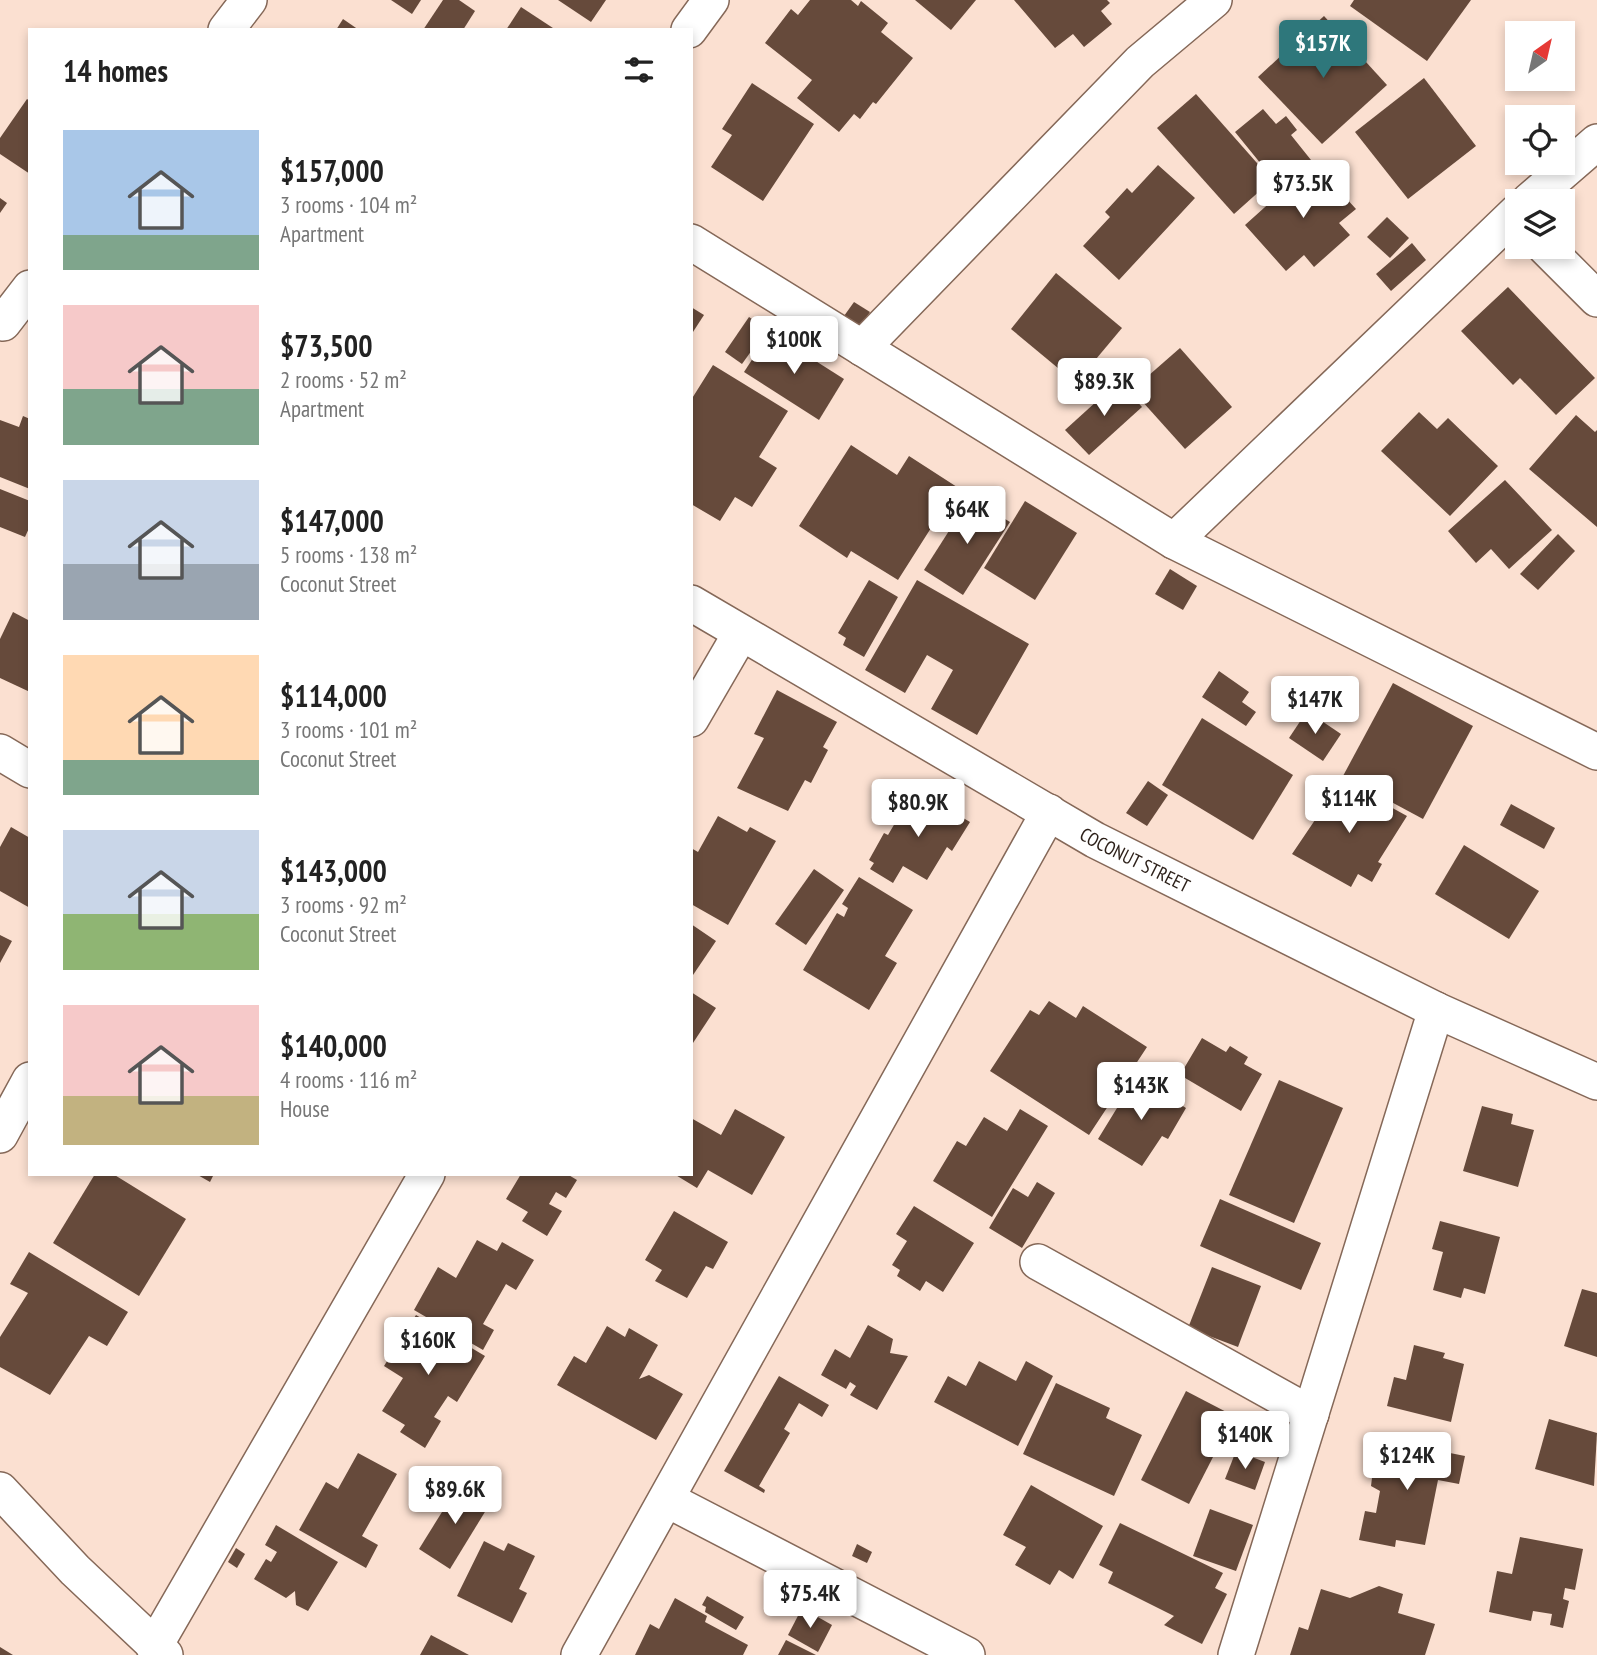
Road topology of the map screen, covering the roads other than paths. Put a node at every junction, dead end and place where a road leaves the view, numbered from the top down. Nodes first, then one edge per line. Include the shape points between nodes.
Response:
1 (249, 0) edge
2 (711, 0) edge
3 (1213, 0) edge
4 (228, 28) edge
5 (690, 28) edge
6 (1597, 142) edge
7 (1545, 189) edge
8 (1505, 225) edge
9 (693, 243) edge
10 (1557, 259) edge
11 (28, 292) edge
12 (1597, 299) edge
13 (11, 326) edge
14 (862, 348) junction
15 (1174, 541) junction
16 (693, 604) edge
17 (741, 633) junction
18 (693, 716) edge
19 (0, 752) edge
20 (1597, 752) edge
21 (28, 769) edge
22 (1049, 812) junction
23 (1436, 1010) junction
24 (1597, 1082) edge
25 (28, 1084) edge
26 (0, 1135) edge
27 (426, 1176) edge
28 (1038, 1262) dead end
29 (1311, 1414) junction
30 (0, 1490) edge
31 (668, 1500) junction
32 (159, 1651) edge
33 (579, 1655) edge
34 (967, 1655) edge
35 (1236, 1655) edge

1 - 4 street
2 - 5 street
3 - 14 street via 1140,62
6 - 7 street
8 - 15 street
9 - 14 street
10 - 12 street
11 - 13 street
14 - 15 street
15 - 20 street
16 - 17 street, COCONUT STREET
17 - 18 street
17 - 22 street, COCONUT STREET
19 - 21 street
22 - 23 street, COCONUT STREET via 1095,840
22 - 31 street
23 - 24 street, COCONUT STREET
23 - 29 street
25 - 26 street
27 - 32 street
28 - 29 street
29 - 35 street
30 - 32 street
31 - 33 street
31 - 34 street

